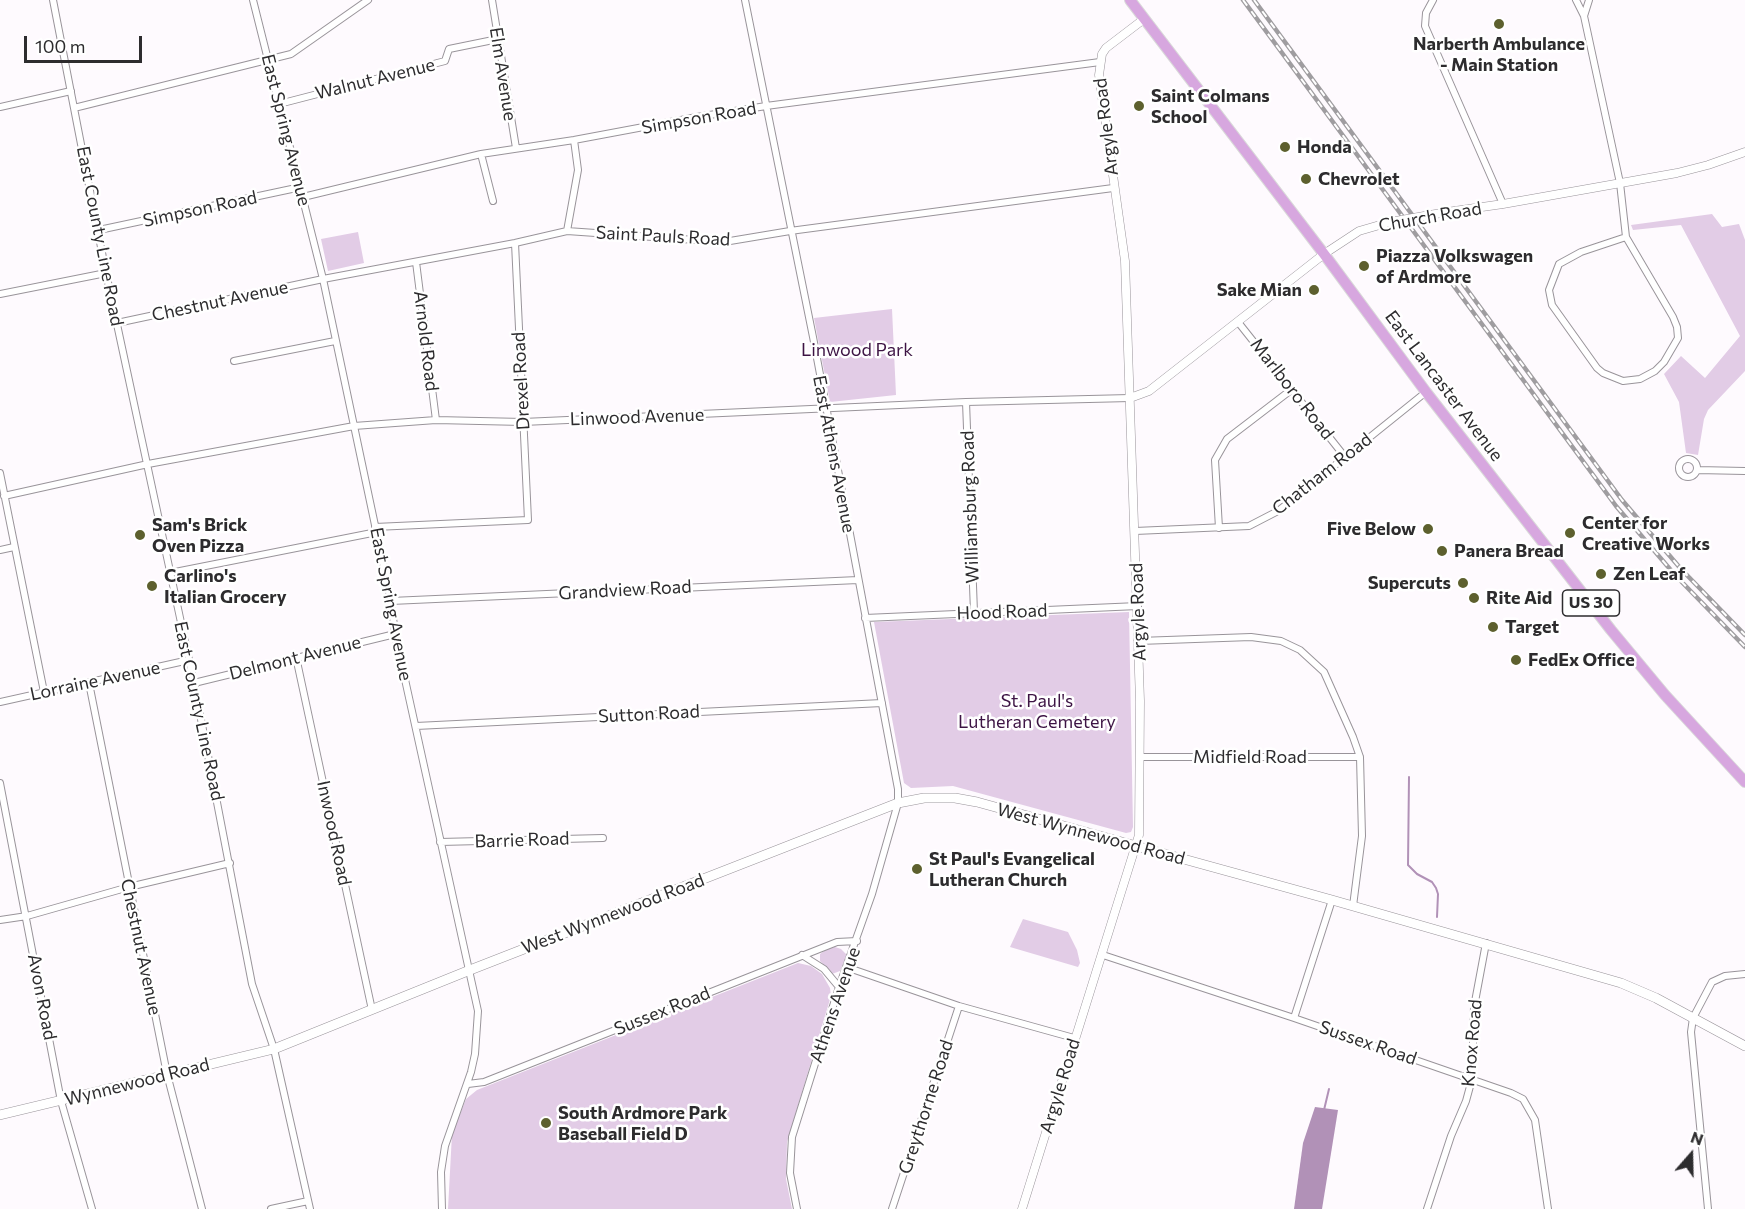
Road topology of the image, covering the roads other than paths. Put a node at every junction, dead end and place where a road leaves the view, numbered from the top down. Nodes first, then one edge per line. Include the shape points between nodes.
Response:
1 (53, 0) edge
2 (253, 0) edge
3 (368, 0) edge
4 (492, 0) edge
5 (745, 0) edge
6 (1130, 0) edge
7 (1433, 0) edge
8 (1576, 0) edge
9 (1590, 0) edge
10 (1584, 16) junction
11 (1144, 19) junction
12 (498, 39) junction
13 (267, 61) junction
14 (1100, 62) junction
15 (71, 92) junction
16 (279, 104) junction
17 (766, 106) junction
18 (0, 107) edge
19 (74, 108) junction
20 (574, 140) junction
21 (516, 148) junction
22 (1745, 152) edge
23 (481, 154) junction
24 (1620, 183) junction
25 (301, 187) junction
26 (1113, 188) junction
27 (303, 197) junction
28 (493, 201) dead end
29 (1503, 204) junction
30 (99, 230) junction
31 (567, 231) junction
32 (790, 231) junction
33 (1626, 237) junction
34 (515, 243) junction
35 (1324, 254) junction
36 (416, 262) junction
37 (106, 273) junction
38 (323, 279) junction
39 (0, 294) edge
40 (1238, 322) junction
41 (117, 323) junction
42 (335, 341) junction
43 (234, 361) dead end
44 (1291, 390) junction
45 (1426, 392) junction
46 (1130, 398) junction
47 (966, 402) junction
48 (825, 409) junction
49 (436, 420) junction
50 (523, 422) junction
51 (354, 426) junction
52 (1346, 457) junction
53 (148, 464) junction
54 (1697, 470) dead end
55 (1745, 471) edge
56 (0, 473) edge
57 (4, 496) junction
58 (1219, 528) junction
59 (376, 530) junction
60 (1135, 531) junction
61 (14, 547) junction
62 (0, 550) edge
63 (170, 573) junction
64 (858, 580) junction
65 (391, 601) junction
66 (1138, 606) junction
67 (974, 612) junction
68 (866, 618) junction
69 (395, 634) junction
70 (1139, 641) junction
71 (296, 657) junction
72 (189, 660) junction
73 (89, 683) junction
74 (194, 683) junction
75 (44, 692) junction
76 (0, 702) edge
77 (882, 703) junction
78 (416, 726) junction
79 (1140, 757) junction
80 (1360, 757) junction
81 (1745, 782) edge
82 (0, 783) edge
83 (898, 803) junction
84 (603, 838) dead end
85 (440, 842) junction
86 (1136, 847) junction
87 (230, 863) junction
88 (129, 887) junction
89 (1332, 900) junction
90 (1353, 906) junction
91 (27, 916) junction
92 (0, 920) edge
93 (857, 941) junction
94 (1486, 943) junction
95 (802, 955) junction
96 (1103, 955) junction
97 (846, 967) junction
98 (470, 969) junction
99 (1745, 974) edge
100 (839, 987) junction
101 (959, 1006) junction
102 (372, 1010) junction
103 (1294, 1018) junction
104 (1693, 1018) junction
105 (1074, 1038) junction
106 (1745, 1046) edge
107 (274, 1048) junction
108 (167, 1074) junction
109 (1472, 1079) junction
110 (468, 1084) junction
111 (61, 1101) junction
112 (0, 1115) edge
113 (308, 1201) junction
114 (92, 1209) edge
115 (202, 1209) edge
116 (271, 1209) edge
117 (310, 1209) edge
118 (442, 1209) edge
119 (797, 1209) edge
120 (892, 1209) edge
121 (1023, 1209) edge
122 (1427, 1209) edge
123 (1548, 1209) edge
124 (1708, 1209) edge

1 - 15 street, East County Line Road
2 - 13 street, East Spring Avenue
3 - 13 street via 291,54
4 - 12 street, Elm Avenue
5 - 17 street, East Athens Avenue
6 - 11 highway, East Lancaster Avenue / US 30
7 - 29 street via 1425,26
8 - 10 street
9 - 10 street
10 - 24 street
11 - 14 street, Argyle Road via 1106,48
11 - 35 highway, East Lancaster Avenue / US 30
12 - 16 street, Walnut Avenue via 449,49 446,61
12 - 21 street, Elm Avenue
13 - 16 street, East Spring Avenue
13 - 19 street
14 - 17 street, Simpson Road
14 - 26 street, Argyle Road
15 - 18 street
15 - 19 street, East County Line Road
16 - 25 street, East Spring Avenue
17 - 20 street, Simpson Road
17 - 32 street, East Athens Avenue
19 - 30 street, East County Line Road
20 - 21 street, Simpson Road
20 - 31 street via 578,170
21 - 23 street, Simpson Road
22 - 24 street, Church Road via 1677,173
23 - 27 street, Simpson Road
23 - 28 street
24 - 29 street, Church Road
24 - 33 street
25 - 27 street, East Spring Avenue
25 - 30 street, Simpson Road
26 - 32 street, Saint Pauls Road
26 - 46 street, Argyle Road via 1125,261
27 - 38 street, East Spring Avenue
29 - 35 street, Church Road, bridge via 1390,222 1359,231
30 - 37 street, East County Line Road
31 - 32 street, Saint Pauls Road via 724,242
31 - 34 street, Saint Pauls Road
32 - 48 street, East Athens Avenue
33 - 33 street via 1673,317 1678,338 1655,370 1640,379 1623,381 1597,368 1552,305 1549,290 1558,264
34 - 36 street, Saint Pauls Road
34 - 50 street, Drexel Road
35 - 40 street, Church Road
35 - 45 highway, East Lancaster Avenue / US 30
36 - 38 street, Saint Pauls Road
36 - 49 street, Arnold Road
37 - 39 street
37 - 41 street, East County Line Road
38 - 41 street, Chestnut Avenue
38 - 42 street, East Spring Avenue
40 - 44 street, Marlboro Road
40 - 46 street, Church Road via 1149,391
41 - 53 street, East County Line Road
42 - 43 street
42 - 51 street, East Spring Avenue
44 - 52 street, Marlboro Road
44 - 58 street via 1227,439 1215,460
45 - 52 street, Chatham Road
45 - 81 highway, East Lancaster Avenue / US 30 via 1611,630
46 - 47 street, Linwood Avenue
46 - 60 street, Argyle Road
47 - 48 street, Linwood Avenue
47 - 67 street, Williamsburg Road
48 - 50 street, Linwood Avenue
48 - 64 street, East Athens Avenue
49 - 50 street, Linwood Avenue
49 - 51 street, Linwood Avenue
50 - 59 street, Drexel Road via 528,520
51 - 53 street, Linwood Avenue
51 - 59 street, East Spring Avenue
52 - 58 street, Chatham Road via 1278,511 1249,526
53 - 57 street, Linwood Avenue
53 - 63 street, East County Line Road
54 - 55 street
56 - 57 street
57 - 61 street
58 - 60 street, Chatham Road
59 - 63 street
59 - 65 street, East Spring Avenue
60 - 66 street, Argyle Road
61 - 62 street
61 - 75 street
63 - 72 street, East County Line Road
64 - 65 street, Grandview Road
64 - 68 street, East Athens Avenue
65 - 69 street, East Spring Avenue
66 - 67 street, Hood Road
66 - 70 street, Argyle Road
67 - 68 street, Hood Road
68 - 77 street, East Athens Avenue
69 - 71 street, Delmont Avenue
69 - 78 street, East Spring Avenue
70 - 79 street, Argyle Road
70 - 80 street via 1251,637 1281,641 1300,650 1331,683
71 - 74 street, Delmont Avenue
71 - 102 street, Inwood Road
72 - 73 street, Lorraine Avenue
72 - 74 street, East County Line Road
73 - 75 street, Lorraine Avenue
73 - 88 street, Chestnut Avenue
74 - 87 street, East County Line Road
75 - 76 street, Lorraine Avenue
77 - 78 street, Sutton Road
77 - 83 street, East Athens Avenue
78 - 85 street, East Spring Avenue
79 - 80 street, Midfield Road
79 - 86 street, Argyle Road
80 - 90 street via 1362,836
82 - 91 street, Avon Road
83 - 86 main road, West Wynnewood Road via 955,798
83 - 93 street, Athens Avenue
83 - 98 main road, West Wynnewood Road
84 - 85 street, Barrie Road
85 - 98 street, East Spring Avenue
86 - 89 main road, West Wynnewood Road
86 - 96 street, Argyle Road
87 - 88 street
87 - 107 street, East County Line Road via 252,984
88 - 91 street
88 - 108 street, Chestnut Avenue
89 - 90 main road, West Wynnewood Road
89 - 103 street
90 - 94 main road, West Wynnewood Road
91 - 92 street
91 - 111 street, Avon Road
93 - 95 street, Sussex Road via 837,942
93 - 97 street, Athens Avenue
94 - 104 main road, West Wynnewood Road via 1638,989
94 - 109 street, Knox Road via 1474,1006
95 - 100 street via 824,969
95 - 110 street, Sussex Road via 483,1082
96 - 103 street, Sussex Road
96 - 105 street, Argyle Road
97 - 100 street, Athens Avenue
97 - 101 street
98 - 102 main road, West Wynnewood Road
98 - 110 street, East Spring Avenue via 478,1011
99 - 104 street via 1725,975 1712,982
100 - 119 street, Athens Avenue via 792,1137 790,1173
101 - 105 street
101 - 120 street, Greythorne Road
102 - 107 main road, West Wynnewood Road
103 - 109 street, Sussex Road
104 - 106 main road, West Wynnewood Road
104 - 124 street via 1691,1032
105 - 121 street, Argyle Road
107 - 108 main road, Wynnewood Road
107 - 113 street, East County Line Road
108 - 111 main road, Wynnewood Road
108 - 115 street, Chestnut Avenue
109 - 122 street, Knox Road
109 - 123 street, Sussex Road via 1527,1103 1535,1120
110 - 118 street, East Spring Avenue via 445,1146
111 - 112 main road, Wynnewood Road
111 - 114 street, Avon Road
113 - 116 street
113 - 117 street, East County Line Road

